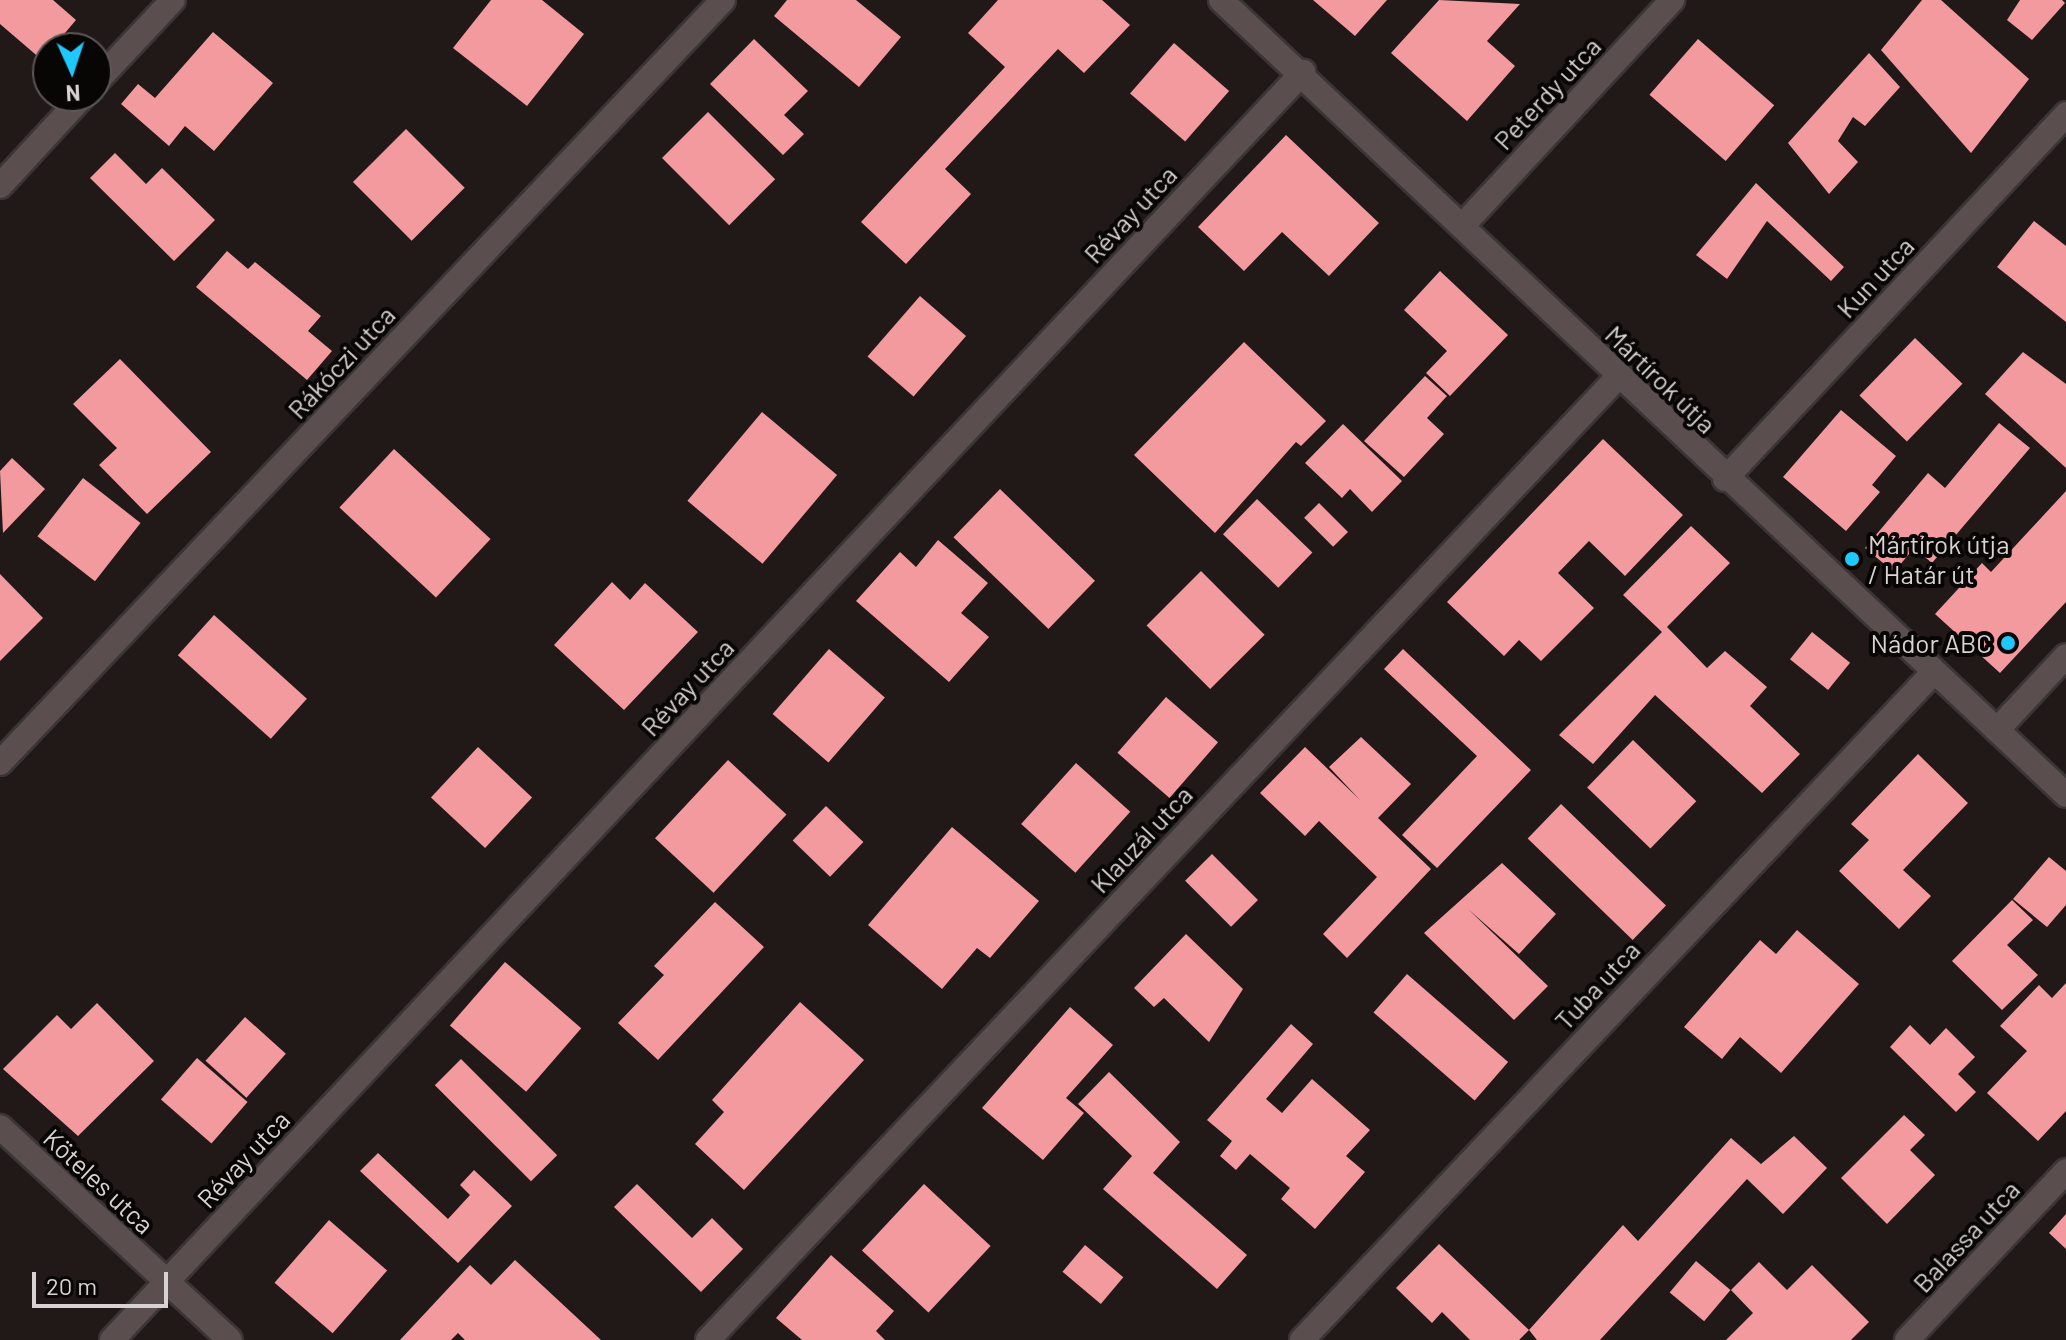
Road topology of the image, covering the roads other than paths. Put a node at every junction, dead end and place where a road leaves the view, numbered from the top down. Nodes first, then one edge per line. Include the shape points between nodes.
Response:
1 (173, 0) edge
2 (723, 0) edge
3 (1221, 0) edge
4 (1672, 0) edge
5 (112, 65) edge
6 (1303, 72) junction
7 (68, 112) edge
8 (2066, 114) edge
9 (0, 186) edge
10 (1464, 224) junction
11 (1617, 378) junction
12 (1725, 479) junction
13 (2066, 656) edge
14 (1934, 672) junction
15 (1997, 730) junction
16 (0, 763) edge
17 (2066, 795) edge
18 (0, 1127) edge
19 (2066, 1171) edge
20 (166, 1282) junction
21 (112, 1340) edge
22 (230, 1340) edge
23 (708, 1340) edge
24 (1302, 1340) edge
25 (1907, 1340) edge

1 - 5 street
2 - 16 street, Rákóczi utca
3 - 6 street, Mártírok útja
4 - 10 street, Peterdy utca
6 - 10 street, Mártírok útja
6 - 20 street, Révay utca
7 - 9 street
8 - 12 street, Kun utca
10 - 11 street, Mártírok útja
11 - 12 street, Mártírok útja
11 - 23 street, Klauzál utca
12 - 14 street, Mártírok útja
13 - 15 street
14 - 15 street, Mártírok útja
14 - 24 street, Tuba utca
15 - 17 street, Mártírok útja
18 - 20 street, Köteles utca
19 - 25 street, Balassa utca
20 - 21 street, Révay utca
20 - 22 street, Köteles utca

